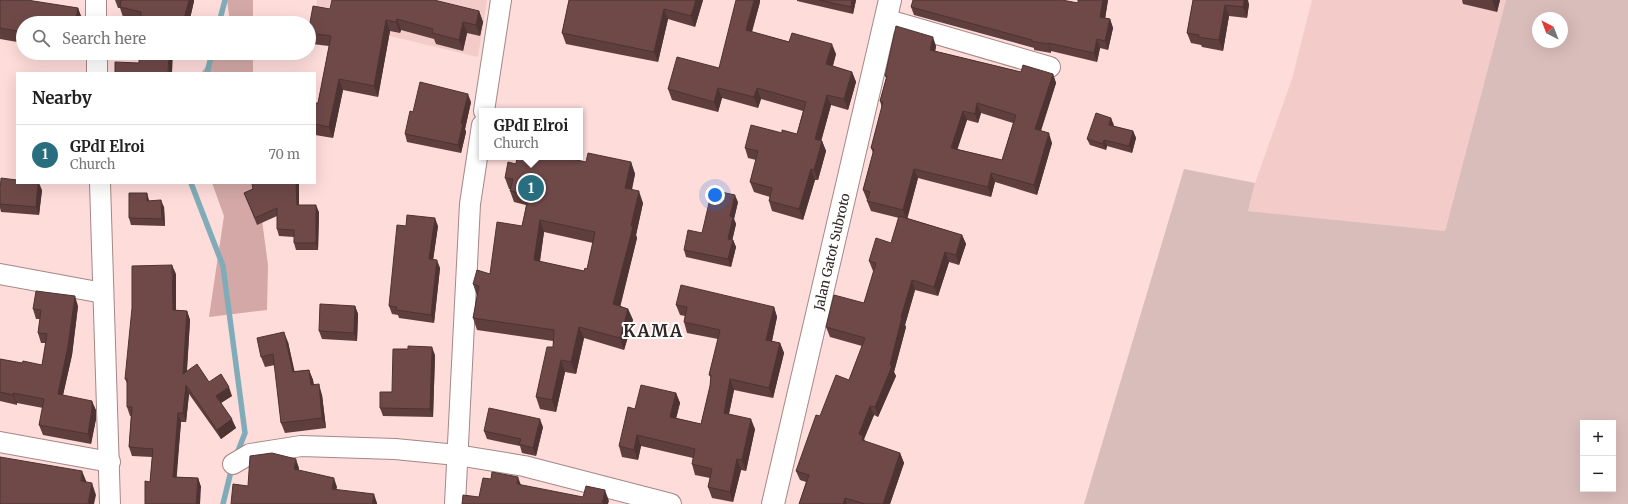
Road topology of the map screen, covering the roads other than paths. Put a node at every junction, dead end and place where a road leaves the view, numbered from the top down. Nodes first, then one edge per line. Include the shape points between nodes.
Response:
1 (96, 0) edge
2 (501, 0) edge
3 (887, 9) edge
4 (96, 16) edge
5 (97, 60) edge
6 (1050, 67) dead end
7 (97, 72) edge
8 (484, 108) edge
9 (479, 145) edge
10 (100, 184) edge
11 (0, 274) edge
12 (103, 293) junction
13 (0, 442) edge
14 (457, 455) junction
15 (110, 462) junction
16 (233, 464) dead end
17 (110, 504) edge
18 (455, 504) edge
19 (672, 504) edge
20 (773, 504) edge

1 - 4 street
2 - 8 street
3 - 6 street
3 - 20 street, Jalan Gatot Subroto
5 - 7 street
9 - 14 street via 470,204
10 - 12 street
11 - 12 street
12 - 15 street
13 - 15 street
14 - 16 street via 395,449 300,446 250,454
14 - 18 street
14 - 19 street via 524,466
15 - 17 street

